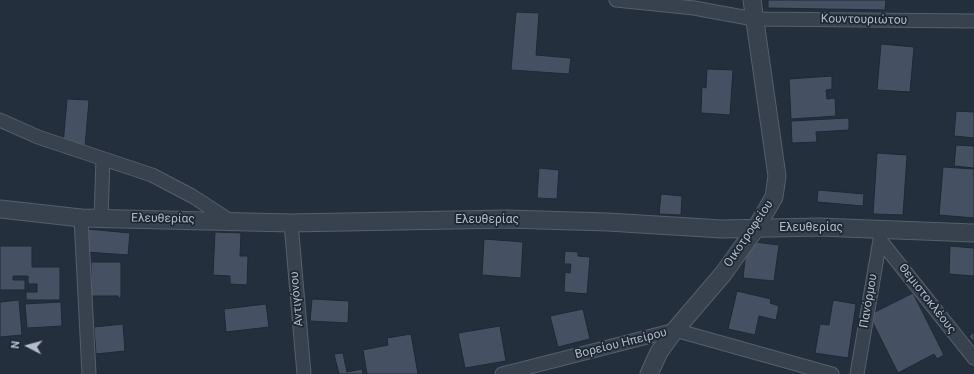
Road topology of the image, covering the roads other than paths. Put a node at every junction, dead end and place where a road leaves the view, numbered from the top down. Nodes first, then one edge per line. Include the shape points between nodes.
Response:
1 (616, 0) edge
2 (752, 0) edge
3 (754, 19) junction
4 (974, 22) edge
5 (0, 120) edge
6 (103, 159) junction
7 (0, 209) edge
8 (81, 218) junction
9 (102, 218) junction
10 (229, 220) junction
11 (291, 223) junction
12 (756, 228) junction
13 (974, 233) edge
14 (881, 234) junction
15 (675, 330) junction
16 (974, 358) edge
17 (89, 374) edge
18 (304, 374) edge
19 (502, 374) edge
20 (649, 374) edge
21 (832, 374) edge
22 (857, 374) edge

1 - 3 street, Κουντουριώτου via 694,8
2 - 3 street, Οικοτροφείου
3 - 4 street, Κουντουριώτου
3 - 12 street, Οικοτροφείου via 777,176 774,198
5 - 6 street via 38,137
6 - 9 street
6 - 10 street via 152,175 192,196
7 - 8 street, Ελευθερίας
8 - 9 street, Ελευθερίας
8 - 17 street
9 - 10 street, Ελευθερίας
10 - 11 street, Ελευθερίας
11 - 12 street, Ελευθερίας via 507,219 722,229
11 - 18 street, Αντιγόνου
12 - 14 street, Ελευθερίας
12 - 15 street, Οικοτροφείου via 723,274
13 - 14 street, Ελευθερίας
14 - 16 street, Θεμιστοκλέους
14 - 22 street, Πανόρμου
15 - 19 street, Βορείου Ηπείρου
15 - 20 street, Οικοτροφείου via 659,352
15 - 21 street, Βορείου Ηπείρου

